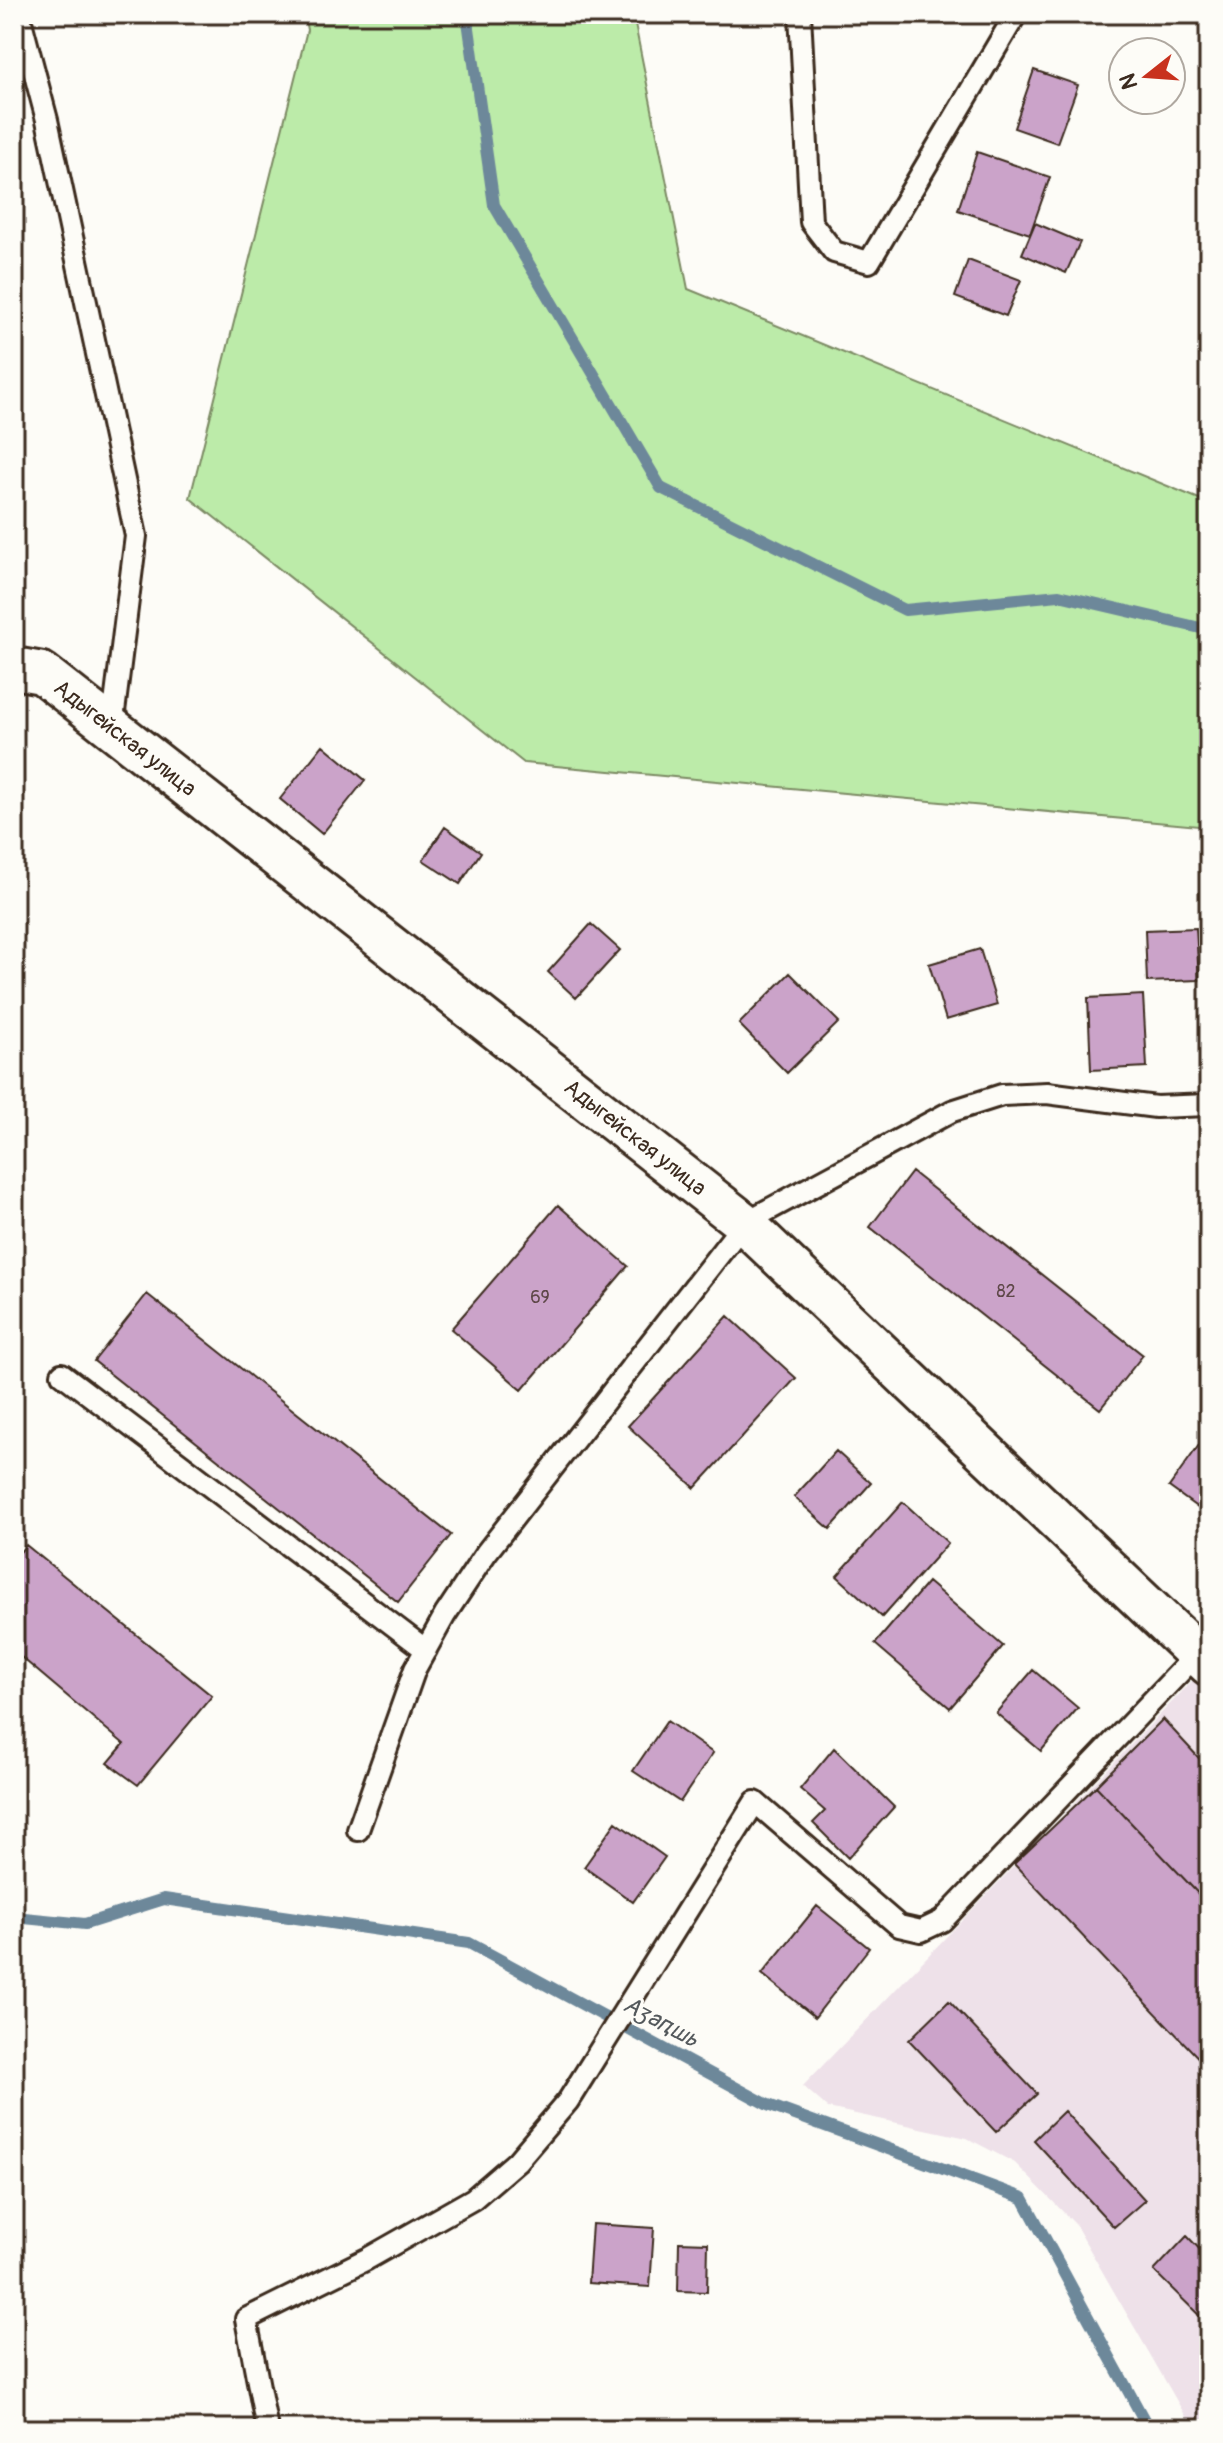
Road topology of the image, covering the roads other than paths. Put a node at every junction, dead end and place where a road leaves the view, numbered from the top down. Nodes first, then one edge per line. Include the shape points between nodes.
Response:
1 (19, 14) edge
2 (800, 14) edge
3 (1016, 14) edge
4 (14, 668) edge
5 (112, 728) junction
6 (1209, 1105) edge
7 (744, 1223) junction
8 (62, 1374) dead end
9 (426, 1650) junction
10 (1204, 1659) edge
11 (358, 1830) dead end
12 (267, 2429) edge

1 - 5 lane via 47,120 136,536
2 - 3 lane via 811,222 834,252 869,262
4 - 5 street, Адыгейская улица via 42,673
5 - 7 street, Адыгейская улица
6 - 7 lane via 1156,1107 1047,1093 1002,1095 952,1111
7 - 9 lane via 486,1553
7 - 10 street, Адыгейская улица
8 - 9 lane
9 - 11 lane
10 - 12 lane via 942,1921 921,1931 899,1926 755,1802 568,2101 517,2161 473,2199 246,2319

